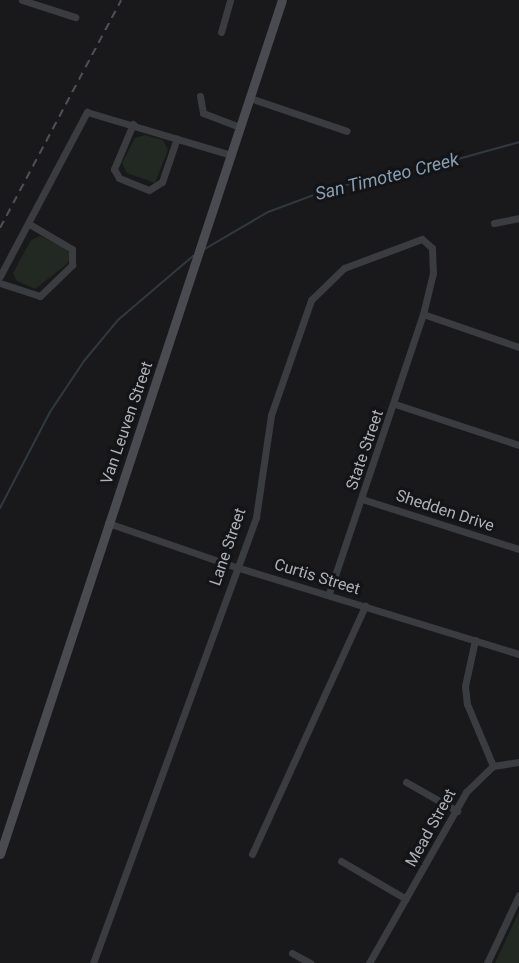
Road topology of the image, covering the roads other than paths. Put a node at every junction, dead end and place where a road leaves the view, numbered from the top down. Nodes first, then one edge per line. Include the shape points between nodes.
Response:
1 (22, 0) edge
2 (230, 0) edge
3 (282, 0) edge
4 (75, 17) dead end
5 (221, 32) dead end
6 (200, 96) dead end
7 (250, 98) junction
8 (133, 124) junction
9 (240, 127) junction
10 (347, 131) dead end
11 (177, 138) junction
12 (231, 155) junction
13 (519, 218) edge
14 (494, 223) dead end
15 (29, 224) junction
16 (0, 276) edge
17 (0, 283) edge
18 (423, 314) junction
19 (519, 347) edge
20 (395, 404) junction
21 (519, 446) edge
22 (362, 499) junction
23 (108, 523) junction
24 (519, 549) edge
25 (236, 567) junction
26 (329, 594) junction
27 (365, 606) junction
28 (475, 640) junction
29 (519, 654) edge
30 (519, 762) edge
31 (493, 766) junction
32 (406, 782) dead end
33 (457, 811) junction
34 (0, 854) edge
35 (252, 854) dead end
36 (341, 861) dead end
37 (519, 895) edge
38 (406, 899) junction
39 (292, 953) dead end
40 (93, 963) edge
41 (309, 963) edge
42 (369, 963) edge
43 (487, 963) edge

1 - 4 street
2 - 5 street
3 - 7 street, Van Leuven Street
6 - 9 street via 203,113
7 - 9 street, Van Leuven Street
7 - 10 street
8 - 11 street
8 - 11 street via 114,169 119,178 149,190 162,182
8 - 15 street via 87,112
9 - 12 street, Van Leuven Street
11 - 12 street
12 - 23 street, Van Leuven Street
13 - 14 street
15 - 16 street
15 - 17 street via 72,249 72,265 40,296
18 - 19 street
18 - 20 street, State Street
18 - 25 street, Lane Street via 433,273 432,248 422,239 344,268 311,300 271,415 255,517
20 - 21 street
20 - 22 street, State Street
22 - 24 street, Shedden Drive
22 - 26 street, State Street
23 - 25 street, Curtis Street
23 - 34 street, Van Leuven Street
25 - 26 street, Curtis Street
25 - 40 street, Lane Street
26 - 27 street, Curtis Street
27 - 28 street, Curtis Street
27 - 35 street
28 - 29 street, Curtis Street
28 - 31 street via 465,686 467,704
30 - 31 street
31 - 33 street, Mead Street via 466,792
32 - 33 street
33 - 38 street, Mead Street
36 - 38 street
37 - 43 street
38 - 42 street, Mead Street
39 - 41 street

